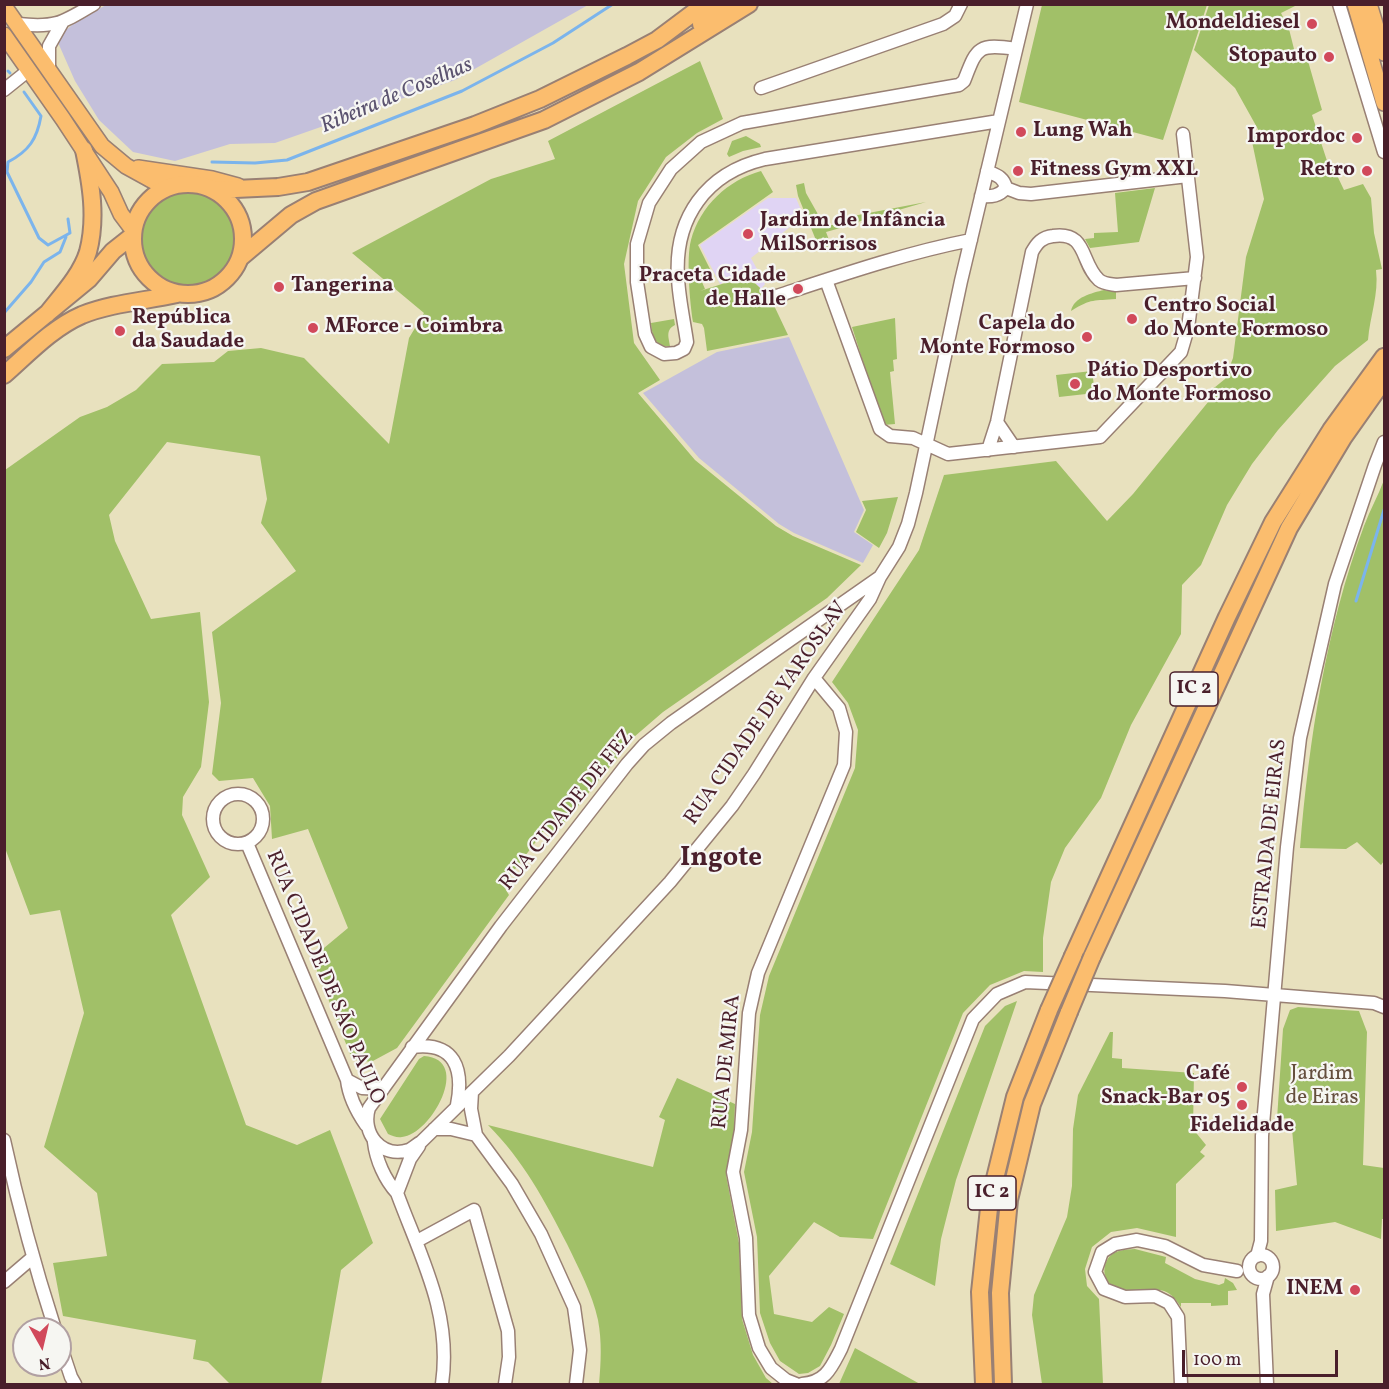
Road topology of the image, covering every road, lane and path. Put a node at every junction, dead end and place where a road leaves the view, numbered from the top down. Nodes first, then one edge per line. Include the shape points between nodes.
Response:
1 (94, 4) edge
2 (685, 4) edge
3 (705, 4) edge
4 (724, 4) edge
5 (749, 4) edge
6 (961, 4) edge
7 (1027, 4) edge
8 (1339, 4) edge
9 (1355, 4) edge
10 (1369, 4) edge
11 (4, 6) edge
12 (62, 23) junction
13 (18, 24) junction
14 (4, 35) edge
15 (1016, 49) junction
16 (1384, 53) edge
17 (627, 56) junction
18 (29, 70) junction
19 (49, 70) junction
20 (639, 72) junction
21 (5, 88) edge
22 (761, 88) dead end
23 (1384, 103) edge
24 (999, 121) junction
25 (1183, 134) dead end
26 (84, 150) junction
27 (1384, 153) edge
28 (126, 166) junction
29 (987, 171) junction
30 (1188, 176) junction
31 (166, 188) junction
32 (1006, 188) junction
33 (248, 189) junction
34 (214, 190) junction
35 (981, 196) junction
36 (132, 233) junction
37 (971, 240) junction
38 (241, 257) junction
39 (1195, 278) junction
40 (826, 280) junction
41 (177, 294) junction
42 (777, 296) dead end
43 (47, 314) junction
44 (4, 349) edge
45 (1384, 357) edge
46 (4, 375) edge
47 (1384, 380) edge
48 (997, 422) junction
49 (1337, 434) junction
50 (1384, 443) edge
51 (927, 444) junction
52 (1014, 447) junction
53 (988, 450) junction
54 (880, 577) junction
55 (814, 678) junction
56 (247, 843) junction
57 (1274, 995) junction
58 (1384, 1007) edge
59 (412, 1047) junction
60 (347, 1080) junction
61 (383, 1089) junction
62 (472, 1092) junction
63 (458, 1105) junction
64 (366, 1126) junction
65 (434, 1129) junction
66 (476, 1135) junction
67 (4, 1140) edge
68 (374, 1142) junction
69 (421, 1142) junction
70 (397, 1193) junction
71 (417, 1241) junction
72 (1262, 1256) junction
73 (32, 1258) junction
74 (1237, 1271) dead end
75 (1262, 1277) junction
76 (4, 1282) edge
77 (51, 1317) edge
78 (442, 1384) edge
79 (505, 1384) edge
80 (576, 1384) edge
81 (796, 1384) edge
82 (809, 1384) edge
83 (984, 1384) edge
84 (1003, 1384) edge
85 (1181, 1384) edge
86 (1267, 1384) edge

1 - 12 street
2 - 17 highway via 673,19
3 - 17 highway via 657,40
4 - 20 highway
5 - 20 highway
6 - 22 street via 955,16 943,24
7 - 15 street, RUA CIDADE DE YAROSLAV
8 - 27 street
9 - 23 main road
10 - 16 main road
11 - 13 main road
12 - 13 street
12 - 19 street via 49,46
13 - 19 main road
14 - 18 main road
15 - 24 street, RUA CIDADE DE YAROSLAV
15 - 24 street via 994,45 981,49 959,85 742,123 701,142 671,169 650,203 637,244 637,282 648,342 664,354 684,349 687,342 678,248 687,218 702,194 734,170 765,159
17 - 33 highway via 540,99 424,143 308,182
18 - 21 street
18 - 26 main road
19 - 28 main road via 102,146
20 - 38 highway via 544,120 316,201 291,215
24 - 29 street, RUA CIDADE DE YAROSLAV
25 - 30 street
26 - 36 main road
26 - 43 highway via 94,216 87,254 71,284
28 - 31 main road
28 - 33 main road via 212,179
29 - 32 street via 999,176
29 - 35 street, RUA CIDADE DE YAROSLAV
30 - 32 street via 1031,194
30 - 39 street via 1197,257
31 - 34 highway via 190,184
31 - 36 highway via 144,205
32 - 35 street via 992,197
33 - 34 highway
34 - 38 highway via 240,218
35 - 37 street, RUA CIDADE DE YAROSLAV
36 - 41 highway via 135,256 144,273
36 - 43 highway via 90,279
37 - 40 street
37 - 51 street, RUA CIDADE DE YAROSLAV
38 - 41 highway via 230,276 212,289
39 - 48 street via 1104,283 1097,279 1074,238 1065,234 1048,236 1036,243
39 - 52 street via 1181,352 1100,437
40 - 42 street
40 - 51 street via 880,429 890,436
41 - 46 highway via 81,316 57,330
43 - 44 highway
45 - 49 highway, IC 2
47 - 49 highway, IC 2
48 - 52 street
48 - 53 street
49 - 83 highway, IC 2, bridge via 1273,522 1073,956 1015,1097 990,1199 980,1292
49 - 84 highway, IC 2, bridge via 1289,528 1092,957 1032,1104 1009,1200 1000,1293
50 - 57 street, ESTRADA DE EIRAS via 1335,584 1300,738
51 - 53 street via 948,454
51 - 54 street, RUA CIDADE DE YAROSLAV via 908,524
52 - 53 street
54 - 55 street, RUA CIDADE DE YAROSLAV via 870,599
54 - 59 street, RUA CIDADE DE FEZ via 644,745 554,857
55 - 62 street, RUA CIDADE DE YAROSLAV via 749,782 670,882
55 - 81 street, RUA DE MIRA via 839,708 846,732 844,765 758,973 749,1013 741,1130 733,1172 746,1238 749,1315 759,1348 771,1368
56 - 56 street via 260,833 261,808 249,796 225,797 214,810 213,827 230,844
56 - 60 street, RUA CIDADE DE SÃO PAULO
57 - 58 street
57 - 72 street, ESTRADA DE EIRAS via 1262,1136
57 - 82 street via 1025,982 997,994 973,1019 842,1349 828,1373
59 - 61 street
59 - 63 street via 435,1047 452,1057 460,1077
60 - 61 street via 362,1088
60 - 64 street, RUA CIDADE DE SÃO PAULO
61 - 64 street via 369,1108
62 - 63 street, RUA CIDADE DE YAROSLAV
62 - 66 street
63 - 65 street
64 - 68 street
65 - 66 street
65 - 69 street
66 - 80 street via 512,1184 541,1234 574,1307 580,1350
67 - 73 street
68 - 69 street via 396,1151 409,1150
68 - 70 street via 375,1153
69 - 70 street
70 - 71 street
71 - 78 street via 441,1318
71 - 79 street via 474,1210 508,1331
72 - 75 street, ESTRADA DE EIRAS via 1273,1266
72 - 75 street, ESTRADA DE EIRAS via 1253,1258 1249,1265 1251,1273
73 - 76 street
73 - 77 street
74 - 85 street via 1203,1265 1165,1246 1137,1239 1102,1252 1095,1272 1104,1289 1125,1297 1155,1296 1169,1303 1178,1317
75 - 86 street, ESTRADA DE EIRAS

